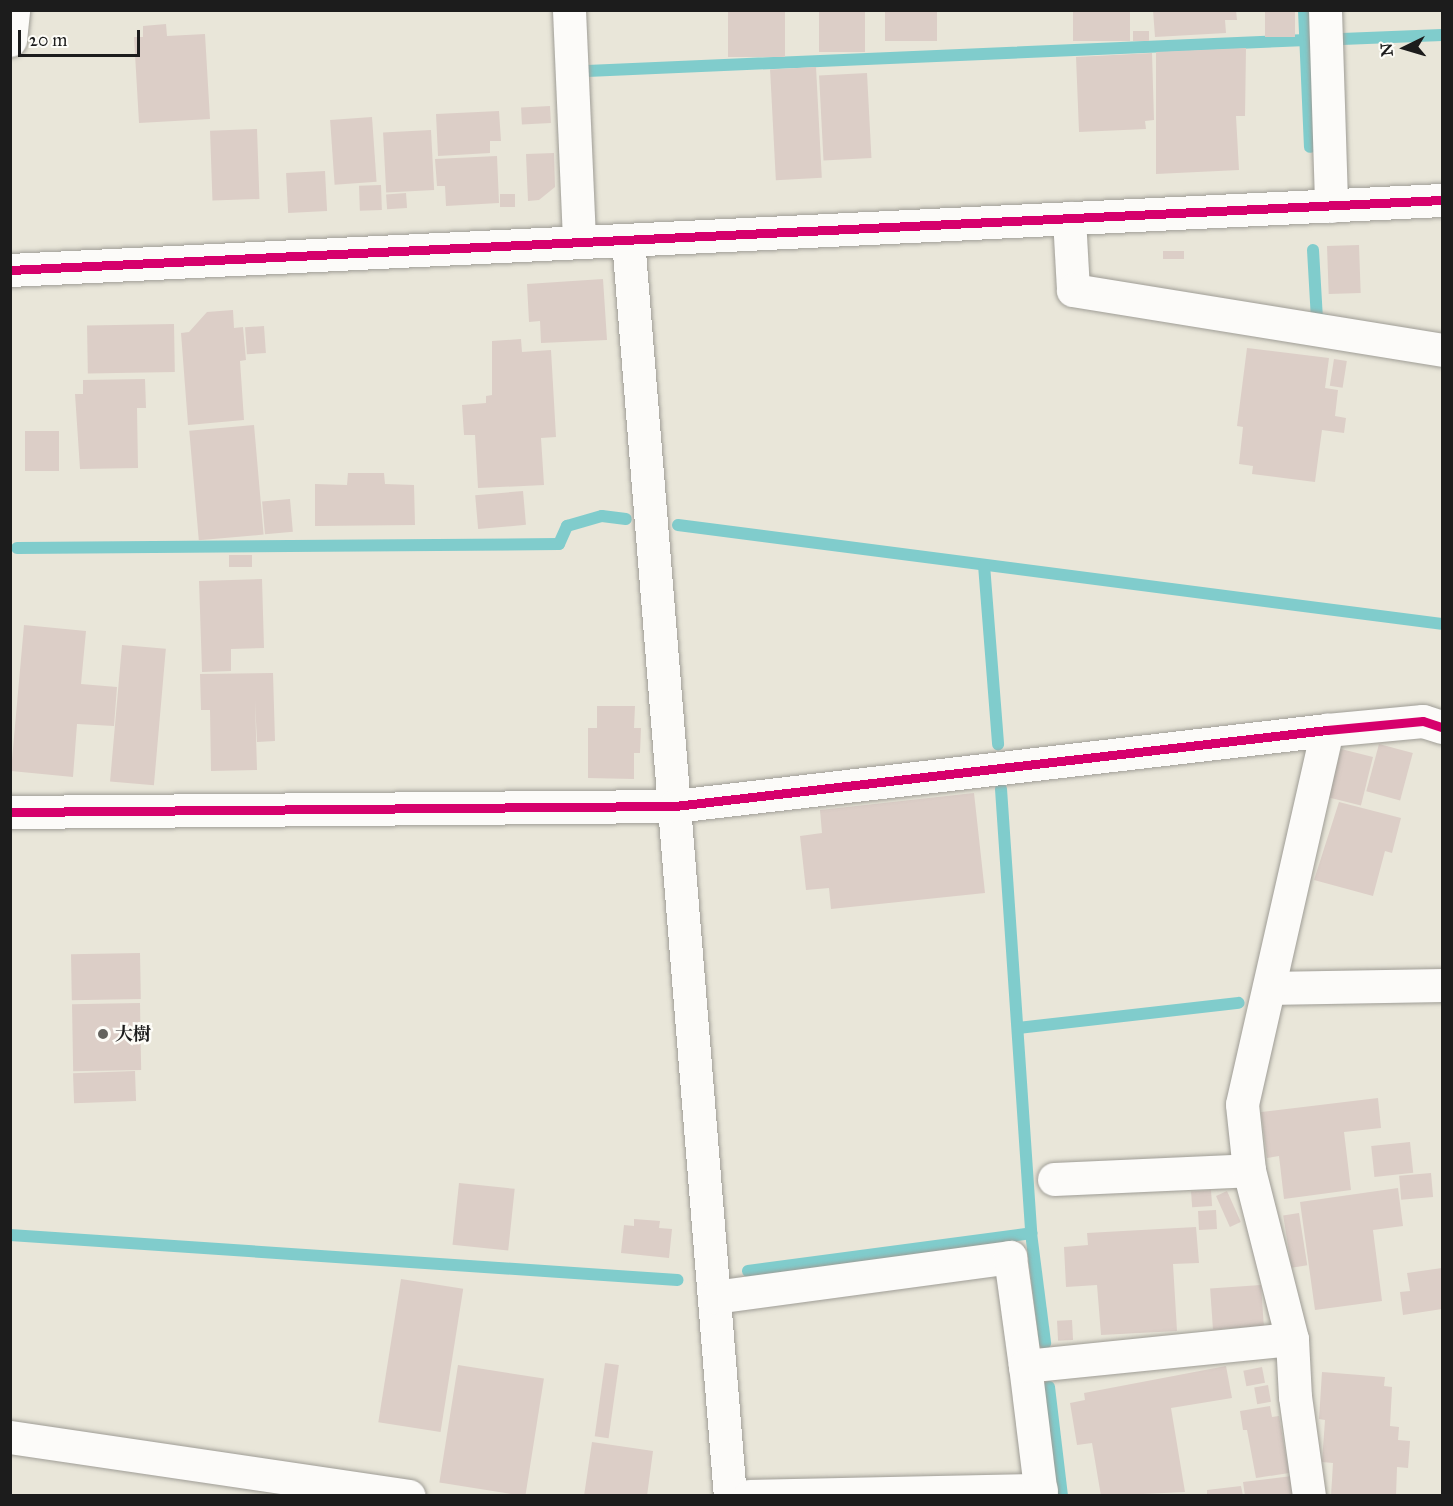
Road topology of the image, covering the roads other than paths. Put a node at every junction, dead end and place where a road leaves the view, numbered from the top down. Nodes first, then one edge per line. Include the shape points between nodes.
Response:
1 (13, 10) edge
2 (569, 10) edge
3 (1325, 10) edge
4 (10, 40) edge
5 (1443, 200) edge
6 (1331, 206) junction
7 (1069, 218) junction
8 (628, 240) junction
9 (579, 242) junction
10 (10, 270) edge
11 (1443, 350) edge
12 (1443, 727) edge
13 (1327, 730) junction
14 (675, 806) junction
15 (10, 812) edge
16 (1443, 985) edge
17 (1269, 988) junction
18 (1249, 1170) junction
19 (1054, 1179) dead end
20 (715, 1297) junction
21 (1292, 1339) junction
22 (1024, 1366) junction
23 (10, 1437) edge
24 (1041, 1493) edge
25 (409, 1496) edge
26 (729, 1496) edge
27 (750, 1496) edge
28 (1309, 1496) edge

1 - 4 street
2 - 9 street
3 - 6 street
5 - 6 street
6 - 7 street
7 - 8 street
7 - 11 street via 1072,290
8 - 9 street
8 - 14 street
9 - 10 street
12 - 13 street via 1423,721
13 - 14 street
13 - 17 street
14 - 15 street
14 - 20 street
16 - 17 street
17 - 18 street via 1242,1104
18 - 19 street
18 - 21 street
20 - 22 street via 1010,1257
20 - 26 street
21 - 22 street
21 - 28 street via 1294,1397
22 - 24 street
23 - 25 street
24 - 27 street

